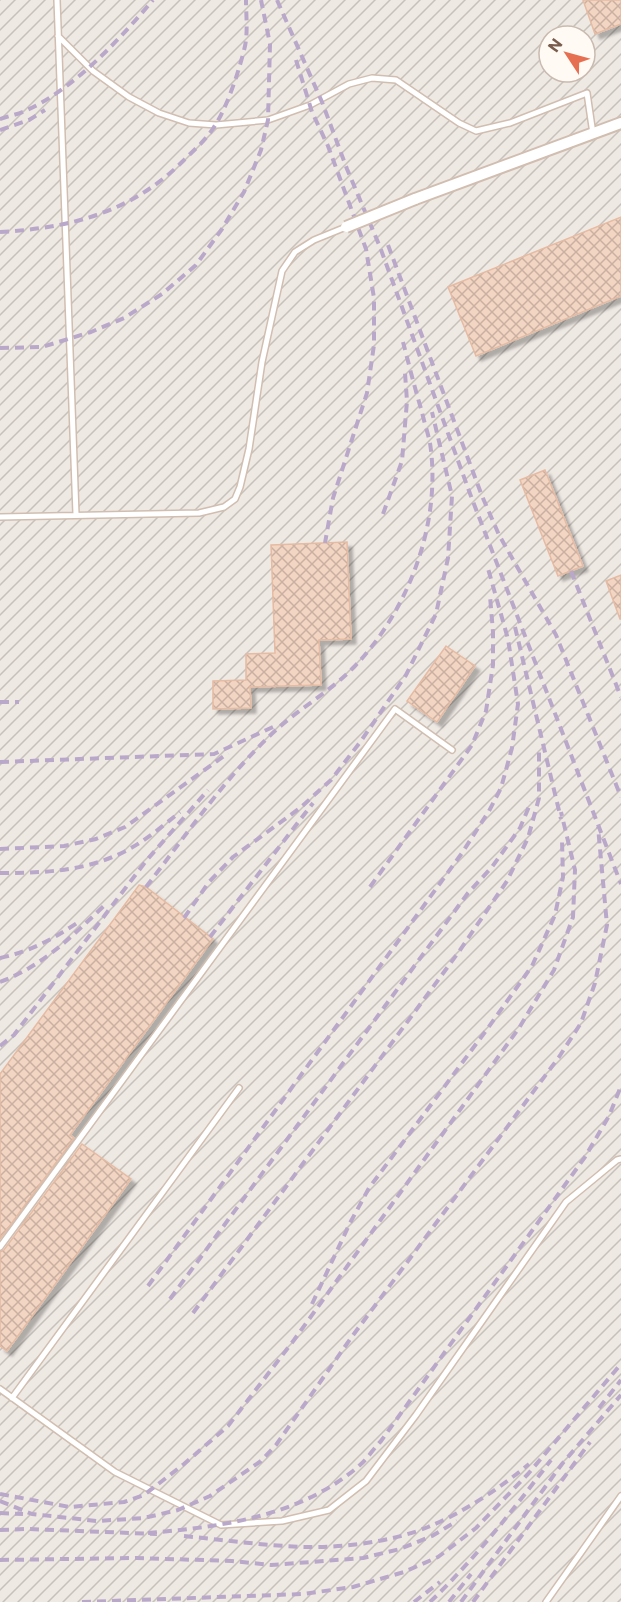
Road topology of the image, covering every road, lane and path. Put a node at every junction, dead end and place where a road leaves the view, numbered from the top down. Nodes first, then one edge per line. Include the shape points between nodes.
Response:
1 (57, 0) edge
2 (58, 36) junction
3 (621, 123) edge
4 (593, 134) junction
5 (346, 227) joint
6 (76, 514) junction
7 (0, 517) edge
8 (452, 750) dead end
9 (239, 1088) dead end
10 (621, 1159) edge
11 (0, 1247) edge
12 (0, 1389) edge
13 (12, 1398) junction
14 (621, 1496) edge
15 (546, 1602) edge

1 - 2 lane
2 - 4 lane via 93,71 129,97 159,114 189,123 216,125 268,120 310,105 349,84 372,78 396,80 476,131 510,123 587,93
2 - 6 lane
3 - 4 street
4 - 5 street, bridge
5 - 6 lane via 295,252 282,271 249,448 235,499 224,507 199,513
6 - 7 lane
8 - 11 lane via 395,709
9 - 13 lane
10 - 13 lane via 566,1202 366,1481 329,1510 282,1521 221,1525 115,1472
12 - 13 lane
14 - 15 lane

